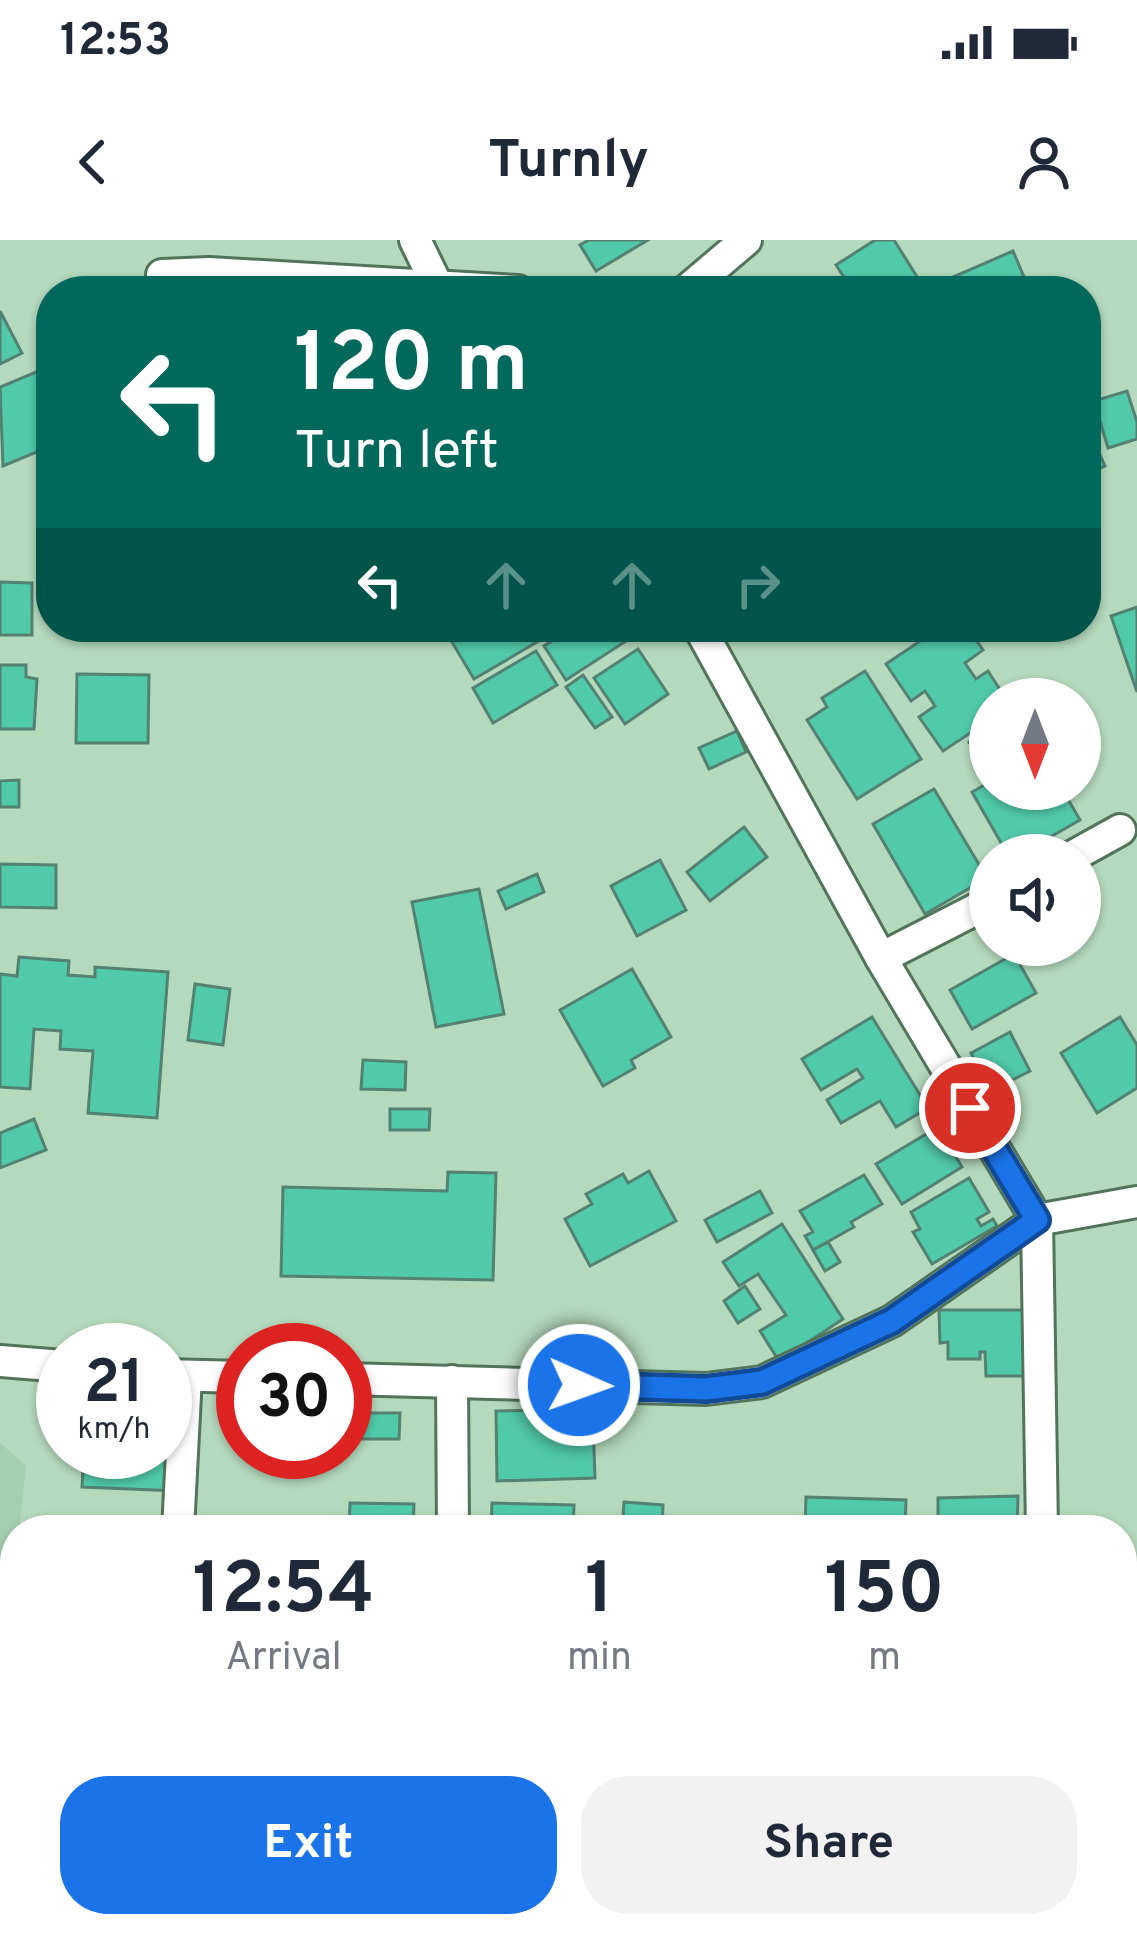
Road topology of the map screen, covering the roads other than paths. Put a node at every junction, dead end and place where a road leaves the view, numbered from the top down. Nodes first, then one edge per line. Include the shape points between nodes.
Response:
1 (415, 240) edge
2 (746, 240) edge
3 (162, 275) dead end
4 (266, 276) edge
5 (433, 276) edge
6 (702, 276) edge
7 (706, 642) edge
8 (1120, 830) dead end
9 (1101, 841) edge
10 (969, 913) edge
11 (881, 958) junction
12 (1137, 1202) edge
13 (1037, 1220) junction
14 (0, 1361) edge
15 (36, 1364) edge
16 (372, 1380) edge
17 (452, 1381) junction
18 (177, 1479) edge
19 (178, 1515) edge
20 (453, 1515) edge
21 (1042, 1515) edge

1 - 5 street
2 - 6 street
3 - 4 street
7 - 11 street
8 - 9 street
10 - 11 street
11 - 13 street
12 - 13 street
13 - 17 street via 892,1321 762,1382 706,1389
13 - 21 street
14 - 15 street
16 - 17 street
17 - 20 street
18 - 19 street

